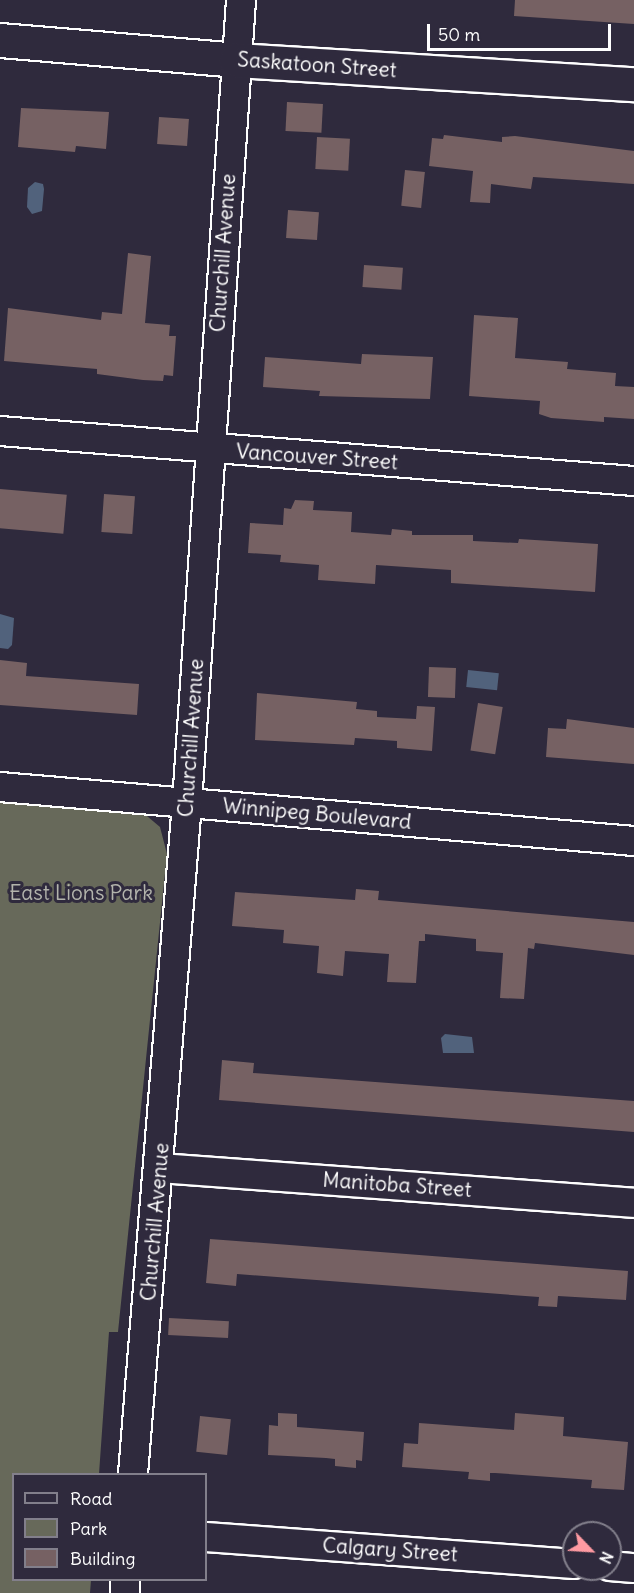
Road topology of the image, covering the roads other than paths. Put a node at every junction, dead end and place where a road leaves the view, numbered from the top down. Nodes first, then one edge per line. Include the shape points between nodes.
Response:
1 (241, 0) edge
2 (0, 40) edge
3 (236, 60) junction
4 (634, 84) edge
5 (0, 431) edge
6 (210, 449) junction
7 (634, 481) edge
8 (0, 787) edge
9 (187, 803) junction
10 (634, 841) edge
11 (160, 1168) junction
12 (634, 1203) edge
13 (133, 1473) edge
14 (207, 1537) edge
15 (562, 1563) edge

1 - 3 street, Churchill Avenue
2 - 3 street, Saskatoon Street
3 - 4 street, Saskatoon Street
3 - 6 street, Churchill Avenue
5 - 6 street, Vancouver Street
6 - 7 street, Vancouver Street
6 - 9 street, Churchill Avenue
8 - 9 street, Winnipeg Boulevard
9 - 10 street, Winnipeg Boulevard
9 - 11 street, Churchill Avenue
11 - 12 street, Manitoba Street
11 - 13 street, Churchill Avenue
14 - 15 street, Calgary Street

